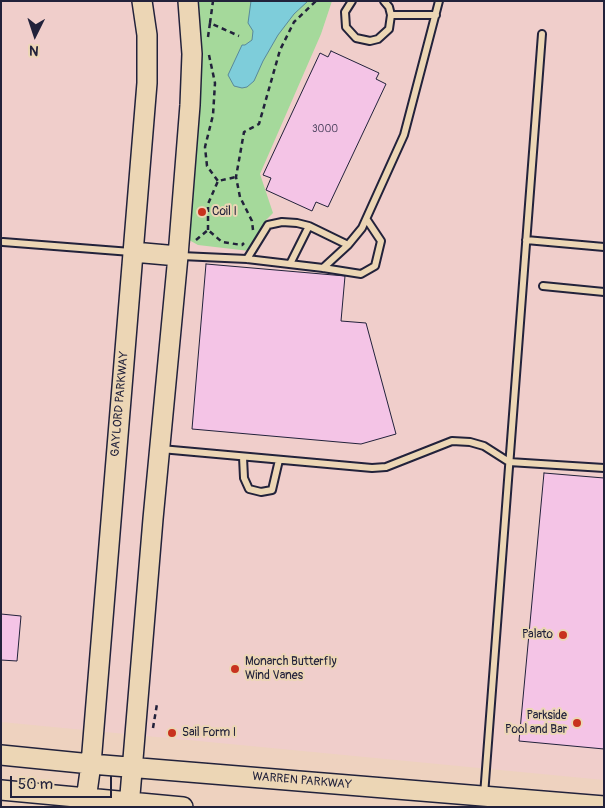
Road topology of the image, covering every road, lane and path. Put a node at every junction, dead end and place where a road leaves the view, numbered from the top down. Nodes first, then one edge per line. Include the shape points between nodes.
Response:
1 (142, 1) edge
2 (188, 1) edge
3 (213, 1) edge
4 (316, 1) edge
5 (352, 1) edge
6 (384, 1) edge
7 (439, 1) edge
8 (391, 14) junction
9 (436, 15) junction
10 (210, 23) junction
11 (542, 34) dead end
12 (239, 36) dead end
13 (207, 44) dead end
14 (209, 54) dead end
15 (236, 177) junction
16 (218, 181) junction
17 (367, 220) junction
18 (309, 226) junction
19 (208, 230) junction
20 (254, 236) dead end
21 (248, 240) dead end
22 (526, 240) junction
23 (3, 242) dead end
24 (193, 242) dead end
25 (348, 245) junction
26 (604, 247) edge
27 (133, 252) junction
28 (178, 256) junction
29 (247, 259) junction
30 (290, 264) junction
31 (323, 268) junction
32 (543, 286) dead end
33 (604, 292) edge
34 (160, 448) junction
35 (243, 456) junction
36 (279, 460) junction
37 (509, 462) junction
38 (604, 468) edge
39 (157, 704) dead end
40 (152, 734) dead end
41 (1, 755) edge
42 (91, 764) junction
43 (133, 768) junction
44 (1, 790) edge
45 (484, 796) junction
46 (85, 803) edge
47 (129, 804) edge
48 (540, 804) edge
49 (604, 806) edge
50 (183, 807) edge

1 - 27 street, GAYLORD PARKWAY via 147,35 147,83
2 - 28 street via 192,79
3 - 10 path
4 - 15 path via 294,22 280,50 259,124 244,132
5 - 8 lane via 346,12 346,26 363,41 378,40 384,35 389,29
6 - 8 lane
7 - 9 lane
8 - 9 lane
9 - 17 lane via 404,134
10 - 12 path
10 - 13 path
11 - 22 lane
14 - 16 path via 215,83 213,115 205,147 207,166
15 - 16 path
15 - 20 path
16 - 19 path via 208,204
17 - 25 lane
17 - 31 lane via 381,241 375,266 361,274
18 - 25 lane
18 - 29 lane via 282,222 268,225
18 - 30 lane
19 - 21 path via 222,242 242,245
19 - 24 path
22 - 26 lane
22 - 37 lane
23 - 27 lane
25 - 31 lane
27 - 28 street
27 - 42 street, GAYLORD PARKWAY
28 - 29 lane
28 - 34 street
29 - 30 lane
30 - 31 lane
32 - 33 lane
34 - 35 lane
34 - 43 street
35 - 36 lane
35 - 36 lane via 244,478 249,489 261,492 272,490
36 - 37 lane via 386,467 452,441 484,446
37 - 38 lane
37 - 45 lane
39 - 40 path
41 - 42 street, WARREN PARKWAY
42 - 43 street, WARREN PARKWAY
42 - 46 street, GAYLORD PARKWAY
43 - 45 street, WARREN PARKWAY
43 - 47 street
44 - 46 street
45 - 48 street, WARREN PARKWAY
46 - 47 street
47 - 50 street
48 - 49 street, WARREN PARKWAY

